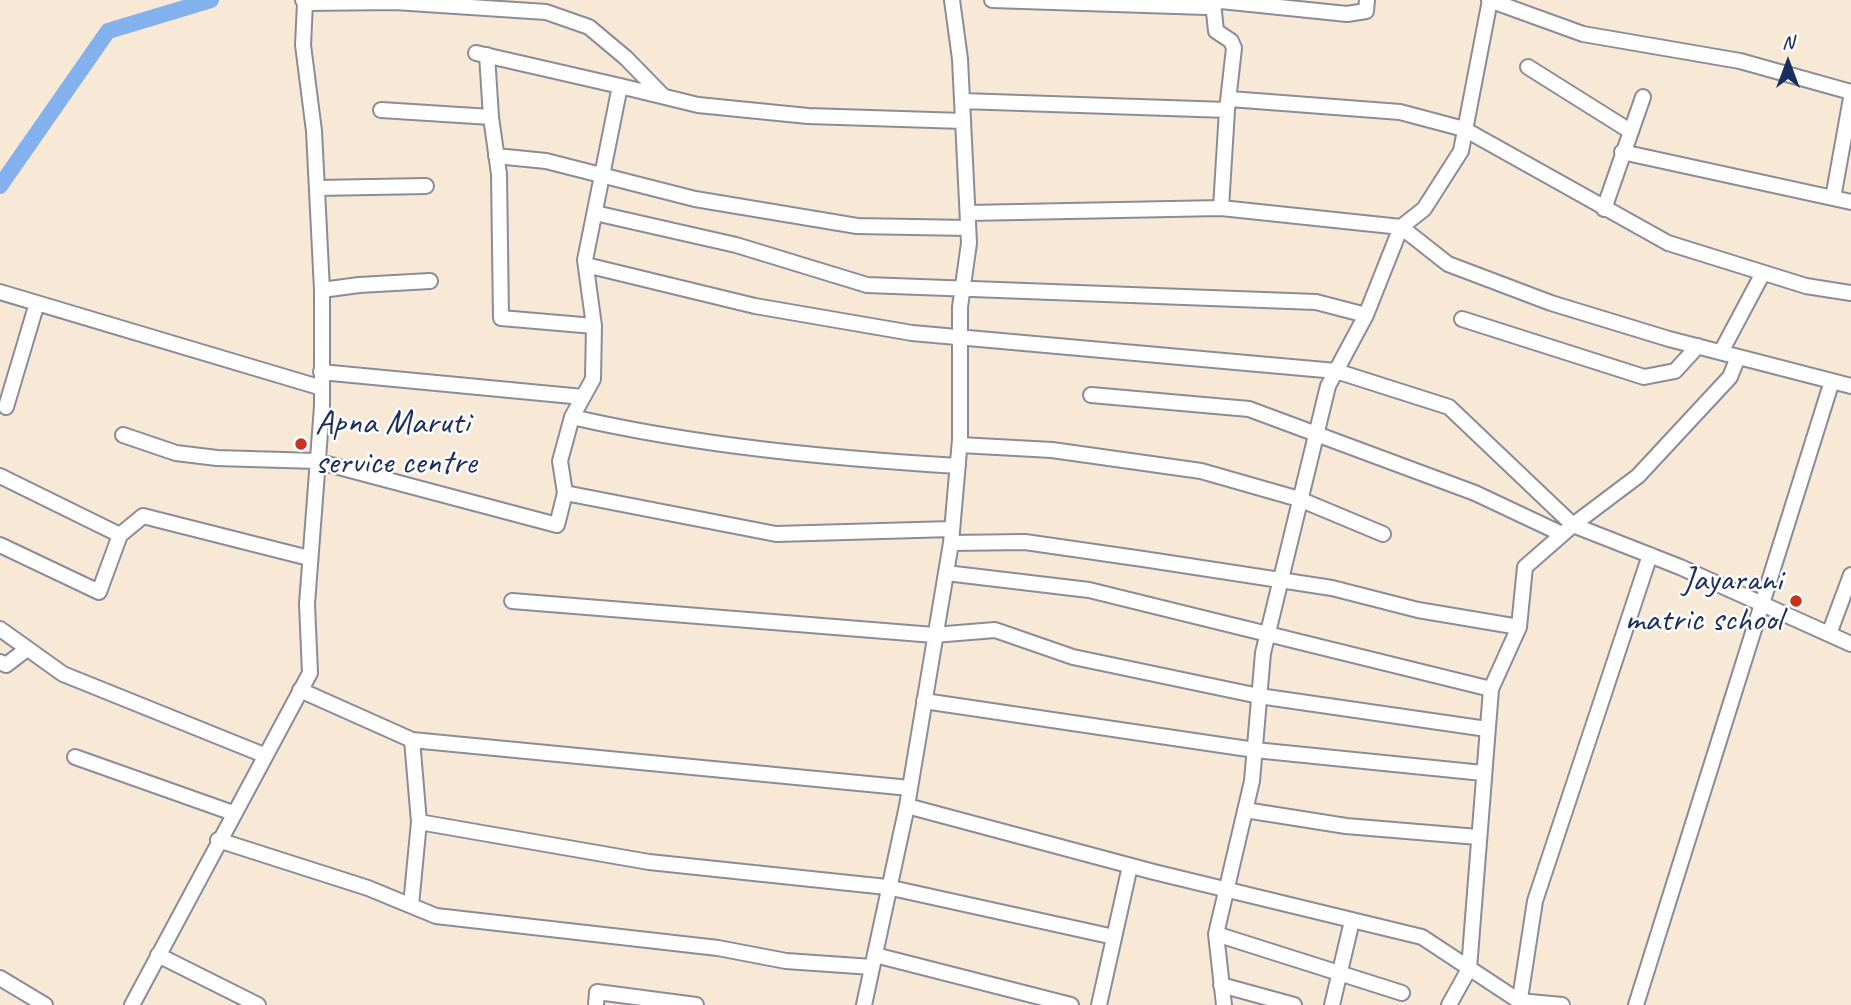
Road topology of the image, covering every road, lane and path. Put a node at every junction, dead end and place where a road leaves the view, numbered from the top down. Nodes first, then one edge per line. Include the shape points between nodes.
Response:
1 (952, 0) edge
2 (992, 0) edge
3 (1367, 0) edge
4 (1490, 0) edge
5 (304, 1) edge
6 (1213, 3) junction
7 (1281, 4) edge
8 (1528, 67) dead end
9 (620, 86) junction
10 (1851, 92) edge
11 (663, 96) junction
12 (1643, 96) dead end
13 (1851, 97) edge
14 (962, 101) junction
15 (1229, 104) junction
16 (381, 110) dead end
17 (491, 117) junction
18 (963, 121) junction
19 (1464, 129) junction
20 (1630, 131) junction
21 (1622, 152) junction
22 (496, 156) junction
23 (602, 177) junction
24 (426, 186) dead end
25 (317, 188) junction
26 (1833, 198) junction
27 (1851, 202) edge
28 (1221, 208) junction
29 (1604, 209) junction
30 (594, 212) junction
31 (968, 220) junction
32 (1401, 227) junction
33 (586, 265) junction
34 (1763, 273) junction
35 (430, 281) dead end
36 (322, 290) junction
37 (962, 291) junction
38 (0, 292) edge
39 (1851, 293) edge
40 (37, 303) junction
41 (1366, 315) junction
42 (1462, 319) dead end
43 (594, 326) junction
44 (960, 339) junction
45 (1698, 346) junction
46 (1721, 352) junction
47 (1738, 357) junction
48 (1336, 371) junction
49 (321, 372) junction
50 (1832, 381) junction
51 (1851, 386) edge
52 (322, 388) junction
53 (1091, 395) dead end
54 (583, 397) junction
55 (6, 408) dead end
56 (572, 417) junction
57 (1315, 433) junction
58 (123, 435) dead end
59 (960, 445) junction
60 (316, 461) junction
61 (958, 466) junction
62 (0, 475) edge
63 (565, 492) junction
64 (1299, 499) junction
65 (1568, 529) junction
66 (1383, 534) dead end
67 (120, 536) junction
68 (952, 536) junction
69 (0, 545) edge
70 (1650, 555) junction
71 (309, 558) junction
72 (946, 573) junction
73 (1851, 576) edge
74 (1280, 581) junction
75 (512, 601) dead end
76 (1763, 604) junction
77 (1519, 627) junction
78 (0, 629) edge
79 (1268, 634) junction
80 (1829, 634) junction
81 (934, 635) junction
82 (1851, 644) edge
83 (27, 649) junction
84 (0, 662) edge
85 (1491, 689) junction
86 (300, 690) junction
87 (1259, 696) junction
88 (924, 701) junction
89 (1487, 729) junction
90 (412, 740) junction
91 (1255, 750) junction
92 (264, 755) junction
93 (75, 757) dead end
94 (1483, 773) junction
95 (910, 788) junction
96 (907, 806) junction
97 (1245, 810) junction
98 (233, 813) junction
99 (419, 822) junction
100 (1478, 837) junction
101 (218, 840) junction
102 (1130, 866) junction
103 (887, 887) junction
104 (1226, 890) junction
105 (411, 905) junction
106 (1352, 921) junction
107 (1216, 934) junction
108 (1114, 937) junction
109 (158, 955) junction
110 (874, 961) junction
111 (1469, 969) junction
112 (1342, 972) junction
113 (0, 978) edge
114 (1221, 985) junction
115 (1402, 993) dead end
116 (1519, 1003) edge
117 (45, 1005) edge
118 (132, 1005) edge
119 (258, 1005) edge
120 (596, 1005) edge
121 (696, 1005) edge
122 (864, 1005) edge
123 (1071, 1005) edge
124 (1099, 1005) edge
125 (1224, 1005) edge
126 (1294, 1005) edge
127 (1332, 1005) edge
128 (1449, 1005) edge
129 (1562, 1005) edge
130 (1636, 1005) edge

1 - 14 street
2 - 6 street via 1192,7
3 - 7 street via 1366,11 1358,14
4 - 10 street via 1583,34 1740,61
4 - 19 street
5 - 11 street via 546,12 589,27
5 - 25 street via 303,45
6 - 7 street
6 - 15 street via 1216,31 1234,47
8 - 20 street
9 - 11 street
9 - 17 street via 482,54
9 - 23 street
11 - 18 street via 698,105 808,116
12 - 20 street
13 - 26 street
14 - 15 street
14 - 18 street
15 - 19 street via 1400,113
15 - 28 street
16 - 17 street
17 - 22 street
18 - 31 street
19 - 29 street
19 - 32 street via 1461,151 1424,209
20 - 21 street
21 - 26 street
21 - 29 street
22 - 23 street via 546,161
22 - 43 street via 501,318
23 - 30 street
23 - 31 street via 695,199 857,226
24 - 25 street
25 - 36 street
26 - 27 street
28 - 31 street
28 - 32 street
29 - 34 street via 1668,243
30 - 33 street
30 - 37 street via 736,245 867,285
31 - 37 street
32 - 41 street
32 - 45 street via 1448,264 1551,303
33 - 43 street
33 - 44 street via 755,306
34 - 39 street
34 - 46 street
35 - 36 street
36 - 49 street
37 - 41 street via 1316,302
37 - 44 street
38 - 40 street
40 - 52 street
40 - 55 street
41 - 48 street
42 - 45 street via 1644,377 1675,372
43 - 54 street via 593,379
44 - 48 street
44 - 59 street
45 - 46 street
46 - 47 street
47 - 50 street
47 - 65 street via 1730,377 1638,475
48 - 57 street
48 - 65 street via 1449,407
49 - 52 street
49 - 54 street
50 - 51 street
50 - 76 street
52 - 60 street
53 - 57 street via 1249,409
54 - 56 street
56 - 61 street via 624,429 828,457
56 - 63 street via 560,461
57 - 64 street
57 - 65 street
58 - 60 street via 176,453
59 - 61 street
59 - 64 street via 1052,450 1201,471
60 - 63 street via 558,525
60 - 71 street
61 - 68 street
62 - 67 street
63 - 68 street via 776,534
64 - 66 street
64 - 74 street
65 - 70 street
65 - 77 street via 1525,567
67 - 69 street via 99,592
67 - 71 street via 143,516
68 - 72 street
68 - 74 street via 1025,541
70 - 76 street
70 - 116 street via 1535,901
71 - 86 street via 310,673
72 - 79 street via 1089,590
72 - 81 street
73 - 80 street
74 - 77 street
74 - 79 street
75 - 81 street
76 - 80 street
76 - 130 street
77 - 85 street
78 - 83 street
79 - 85 street
79 - 87 street
80 - 82 street
81 - 87 street via 995,630 1073,657
81 - 88 street
83 - 84 street via 6,665
83 - 92 street via 62,674
85 - 89 street
86 - 90 street
86 - 92 street
87 - 89 street
87 - 91 street
88 - 91 street
88 - 95 street
89 - 94 street
90 - 95 street
90 - 99 street
91 - 94 street
91 - 97 street
92 - 98 street
93 - 98 street
94 - 100 street
95 - 96 street
96 - 102 street
96 - 103 street
97 - 100 street via 1346,826
97 - 104 street
98 - 101 street
99 - 103 street via 649,862
99 - 105 street
100 - 111 street
101 - 105 street
101 - 109 street
102 - 104 street
102 - 108 street
103 - 108 street
103 - 110 street
104 - 106 street
104 - 107 street
105 - 110 street via 436,916 718,948 786,961
106 - 111 street via 1422,937
106 - 112 street
107 - 112 street
107 - 114 street
108 - 124 street
109 - 118 street
109 - 119 street
110 - 122 street
110 - 123 street
111 - 116 street
111 - 128 street
112 - 115 street
112 - 127 street
113 - 117 street
114 - 125 street
114 - 126 street
116 - 129 street
120 - 121 street via 597,992

